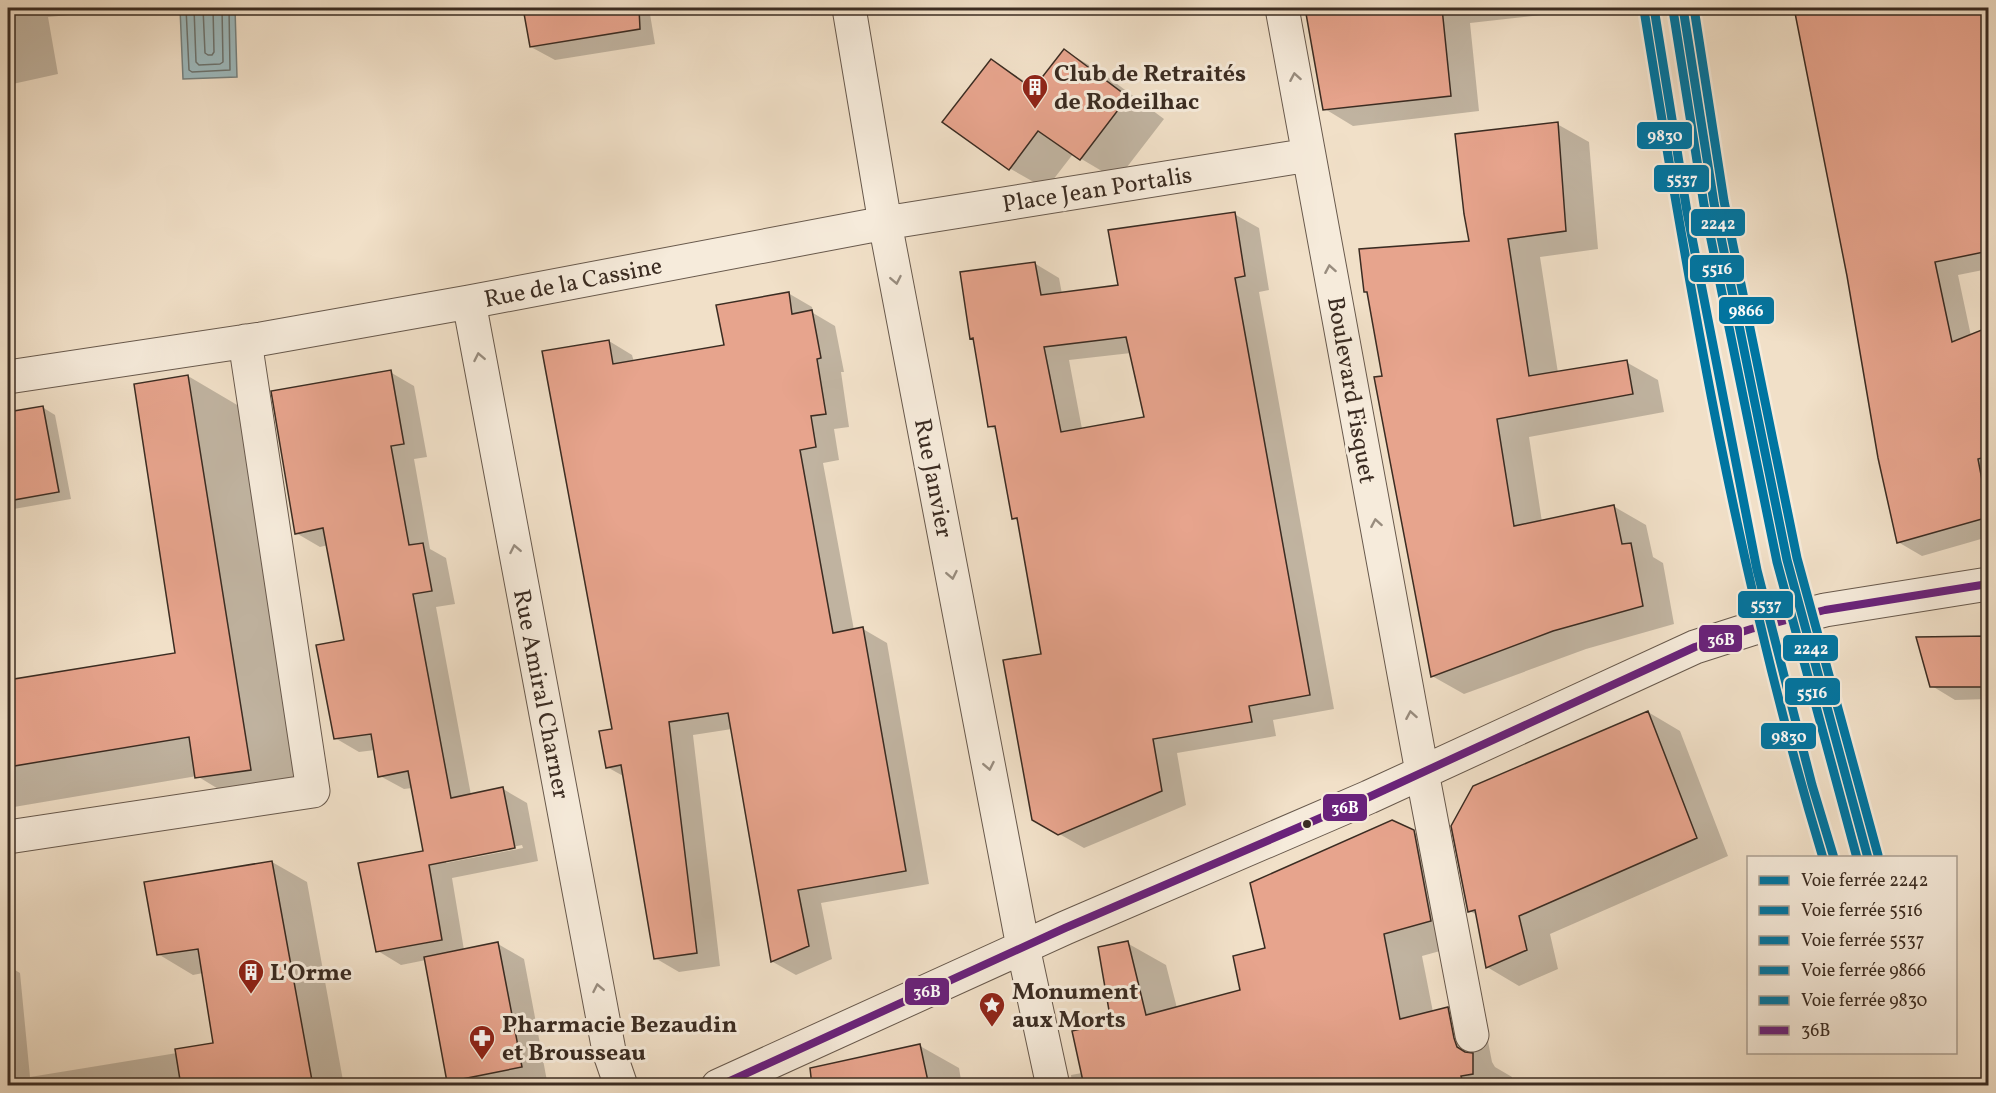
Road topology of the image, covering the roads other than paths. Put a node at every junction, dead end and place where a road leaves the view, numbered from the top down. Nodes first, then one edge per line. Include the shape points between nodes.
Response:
1 (854, 8) edge
2 (1282, 8) edge
3 (1309, 155) junction
4 (885, 223) junction
5 (469, 302) junction
6 (253, 340) junction
7 (8, 377) edge
8 (1989, 584) edge
9 (1422, 772) junction
10 (8, 837) edge
11 (1023, 947) junction
12 (1472, 1035) dead end
13 (621, 1086) edge
14 (718, 1086) edge
15 (1053, 1086) edge

1 - 4 street, Rue Janvier
3 -> 2 street, Boulevard Fisquet
3 - 4 street, Place Jean Portalis
9 -> 3 street, Boulevard Fisquet
4 - 5 street, Rue de la Cassine
4 -> 11 street, Rue Janvier
5 - 6 street, Rue de la Cassine
13 -> 5 street, Rue Amiral Charner via 609,1051
6 - 7 street, Rue de la Cassine
6 - 10 street via 313,791
8 - 9 street via 1825,610 1695,647
9 - 11 street
9 - 12 street, Boulevard Fisquet
11 - 14 street
11 - 15 street, Rue Janvier

